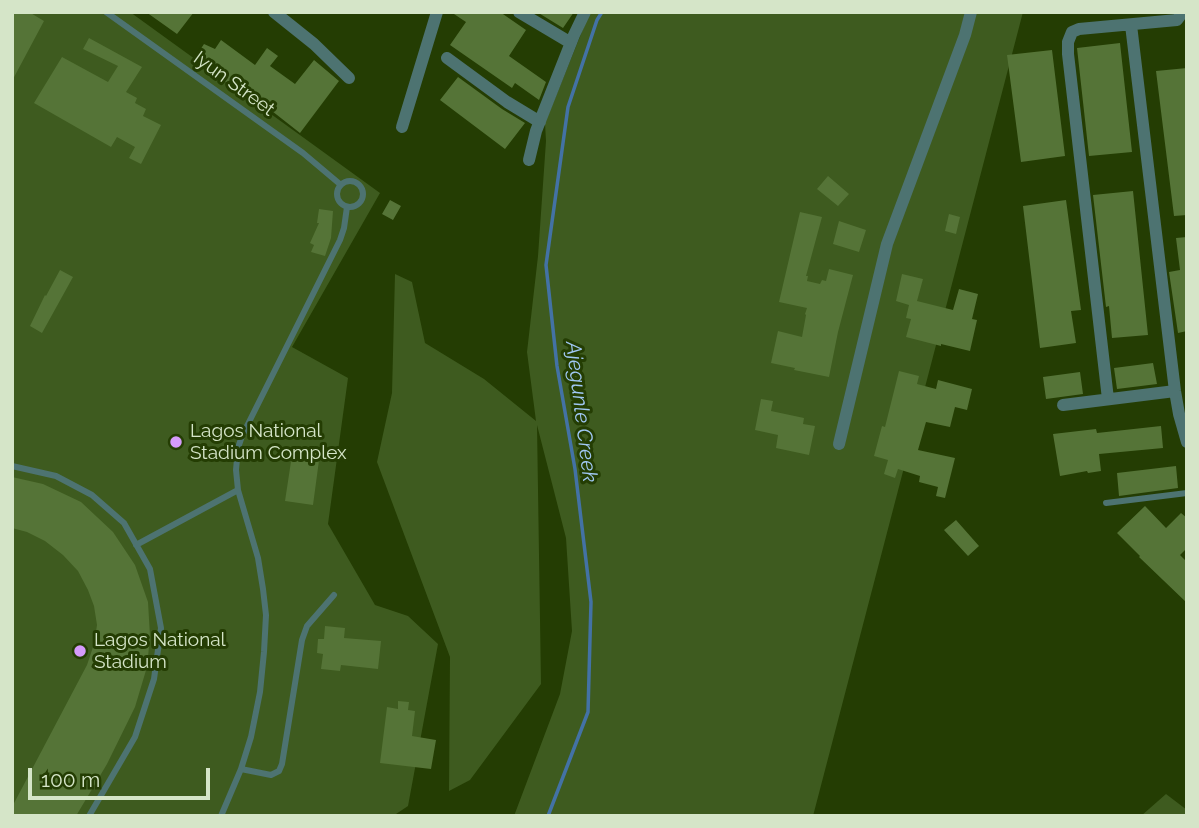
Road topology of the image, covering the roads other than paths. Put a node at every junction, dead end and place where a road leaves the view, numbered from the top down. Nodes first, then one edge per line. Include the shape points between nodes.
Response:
1 (106, 12) edge
2 (274, 12) edge
3 (437, 12) edge
4 (519, 12) edge
5 (584, 12) edge
6 (971, 12) edge
7 (1180, 12) edge
8 (1131, 25) junction
9 (570, 43) junction
10 (447, 58) dead end
11 (349, 78) dead end
12 (540, 122) junction
13 (402, 127) dead end
14 (529, 160) dead end
15 (341, 185) junction
16 (347, 207) junction
17 (1175, 391) junction
18 (1108, 399) junction
19 (1063, 405) dead end
20 (1187, 442) edge
21 (839, 444) dead end
22 (12, 466) edge
23 (238, 491) junction
24 (1187, 493) edge
25 (1106, 503) dead end
26 (136, 545) junction
27 (334, 595) dead end
28 (241, 769) junction
29 (89, 816) edge
30 (221, 816) edge

1 - 15 lane, Iyun Street
2 - 11 street
3 - 13 street
4 - 9 street
5 - 9 street
6 - 21 street via 887,244
7 - 8 street via 1177,20
8 - 17 street
8 - 18 street via 1079,29 1068,42
9 - 12 street
10 - 12 street
12 - 14 street
15 - 16 lane via 337,196
15 - 16 lane via 352,182 361,189 361,200
16 - 23 lane via 340,240 242,436 236,470
17 - 18 street
17 - 20 street
18 - 19 street
22 - 26 lane via 56,476 92,495 124,523
23 - 26 lane
23 - 28 lane via 258,558 266,615 260,692
24 - 25 lane
26 - 29 lane via 150,569 160,628 154,680 135,737
27 - 28 lane via 307,626 302,640 279,771 271,775
28 - 30 lane

